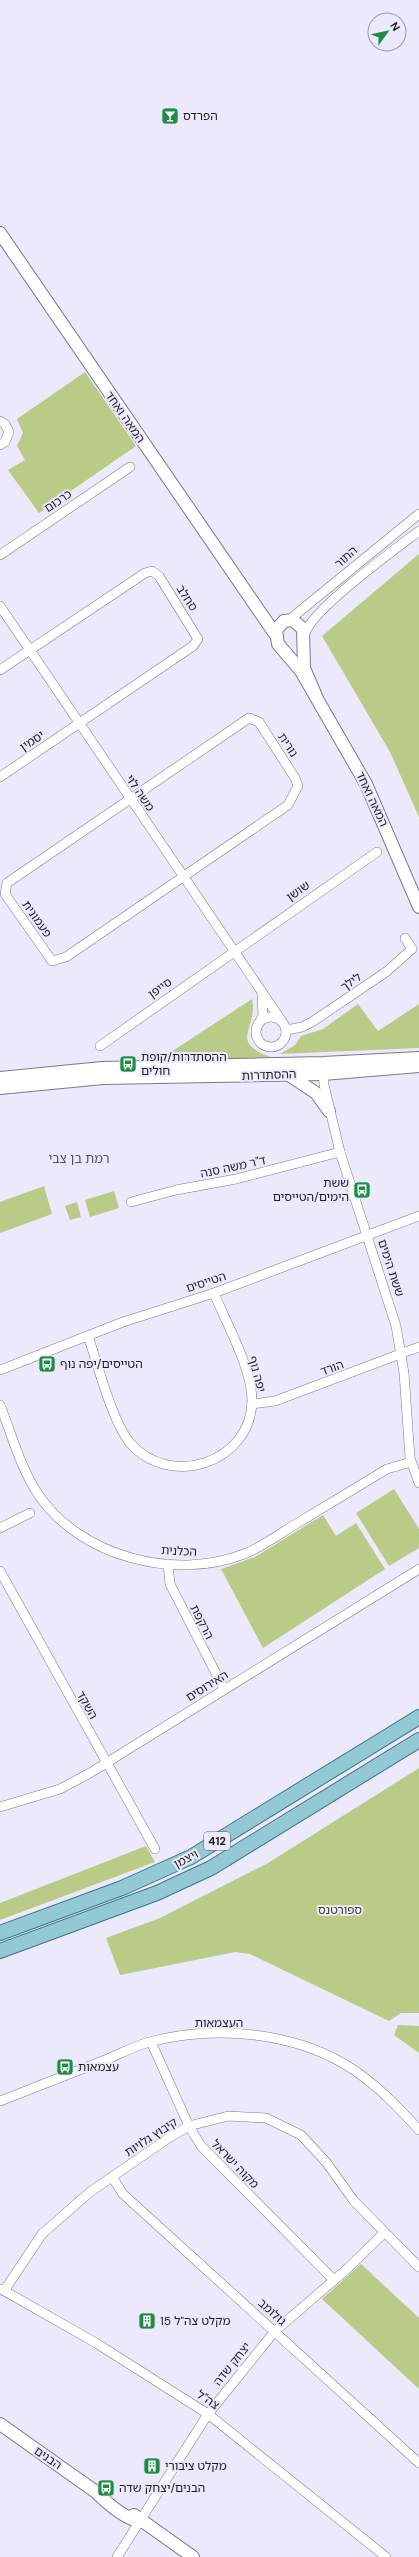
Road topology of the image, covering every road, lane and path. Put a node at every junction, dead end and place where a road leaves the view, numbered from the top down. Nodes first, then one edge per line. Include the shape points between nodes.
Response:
1 (0, 233) edge
2 (0, 421) edge
3 (0, 445) edge
4 (130, 467) dead end
5 (419, 514) edge
6 (419, 531) edge
7 (0, 555) edge
8 (253, 600) junction
9 (0, 606) edge
10 (286, 620) junction
11 (275, 634) junction
12 (304, 636) junction
13 (282, 647) junction
14 (30, 651) junction
15 (0, 670) edge
16 (316, 696) junction
17 (78, 724) junction
18 (0, 777) edge
19 (130, 799) junction
20 (377, 852) dead end
21 (183, 878) junction
22 (419, 907) edge
23 (405, 938) dead end
24 (234, 951) junction
25 (262, 994) junction
26 (259, 1024) junction
27 (284, 1026) junction
28 (100, 1046) dead end
29 (419, 1058) edge
30 (419, 1066) edge
31 (323, 1068) junction
32 (288, 1074) junction
33 (0, 1078) edge
34 (0, 1088) edge
35 (329, 1111) junction
36 (340, 1152) junction
37 (131, 1202) dead end
38 (419, 1216) edge
39 (368, 1235) junction
40 (214, 1293) junction
41 (88, 1336) junction
42 (419, 1347) edge
43 (400, 1354) junction
44 (0, 1370) edge
45 (252, 1404) junction
46 (0, 1405) edge
47 (411, 1462) junction
48 (419, 1483) edge
49 (30, 1512) dead end
50 (0, 1528) edge
51 (168, 1564) junction
52 (419, 1569) edge
53 (0, 1571) edge
54 (224, 1689) junction
55 (419, 1717) edge
56 (419, 1740) edge
57 (105, 1763) junction
58 (0, 1807) edge
59 (155, 1849) dead end
60 (0, 1933) edge
61 (0, 1951) edge
62 (151, 2042) junction
63 (0, 2101) edge
64 (189, 2126) junction
65 (419, 2130) edge
66 (112, 2176) junction
67 (384, 2233) junction
68 (419, 2267) edge
69 (334, 2280) junction
70 (2, 2290) edge
71 (275, 2331) junction
72 (208, 2414) junction
73 (0, 2424) edge
74 (419, 2464) edge
75 (139, 2521) junction
76 (117, 2557) edge
77 (193, 2557) edge
78 (386, 2557) edge

1 - 8 street, המאה ואחד via 116,405
2 - 3 street via 9,432 5,442
4 - 7 street, כרכום
5 - 10 street, התור
6 - 12 street, התור via 383,558 312,619
8 - 10 street, המאה ואחד via 263,610
8 - 11 street, המאה ואחד
9 - 14 street, משה לוי
10 - 11 street via 277,626
10 - 12 street via 298,622
11 - 13 street
12 - 13 street via 294,649
12 - 16 street, המאה ואחד via 304,668
13 - 16 street, המאה ואחד
14 - 15 street
14 - 17 street, משה לוי
14 - 17 street, סחלב via 145,572 152,571 159,576 195,632 198,639 196,643
16 - 22 street, המאה ואחד via 366,784
17 - 18 street, יסמין
17 - 19 street, משה לוי
19 - 21 street, משה לוי
19 - 21 street, נורית via 249,718 259,722 295,778 298,786 295,795 288,805
19 - 21 street, פעמונית via 7,883 5,894 52,960 57,961
20 - 24 street, שושן
21 - 24 street, משה לוי
23 - 27 street, לילך via 412,949 386,972 312,1022 302,1027
24 - 25 street, משה לוי
24 - 28 street, סייפן
25 - 26 street, משה לוי via 264,1016
25 - 27 street, משה לוי
26 - 27 street via 269,1017
26 - 27 street via 257,1034 260,1041 271,1047 284,1040
29 - 31 street, ההסתדרות
30 - 31 street, ההסתדרות
31 - 32 street, ההסתדרות
31 - 33 street, ההסתדרות via 102,1068
31 - 35 street, ששת הימים
32 - 34 street, ההסתדרות via 103,1078
32 - 35 street via 308,1086
35 - 36 street, ששת הימים
36 - 37 street, ד"ר משה סנה via 236,1179 176,1190
36 - 39 street, ששת הימים
38 - 39 street, הטייסים
39 - 40 street, הטייסים
39 - 43 street, ששת הימים via 393,1312
40 - 41 street, הטייסים via 160,1309
40 - 45 street, יפה נוף via 244,1366
41 - 44 street, הטייסים
41 - 45 street, יפה נוף via 125,1435 135,1448 159,1462 194,1467 216,1460 239,1441 249,1419
42 - 43 street, הורד
43 - 45 street, הורד via 275,1402
43 - 47 street, ששת הימים
46 - 51 street, הכלנית via 27,1475 39,1495 62,1520 87,1539 118,1553
47 - 48 street, ששת הימים
47 - 51 street, הכלנית via 387,1469 245,1554 204,1564
49 - 50 street
51 - 54 street, הרקפת via 170,1584
52 - 54 street, האירוסים
53 - 57 street, השקד
54 - 57 street, האירוסים
55 - 60 main road, ויצמן / 412 via 191,1857 122,1888
56 - 61 main road, ויצמן / 412 via 211,1868 157,1894
57 - 58 street, האירוסים via 60,1789
57 - 59 street, השקד
62 - 63 street, העצמאות
62 - 64 street, מקוה ישראל
62 - 65 street, העצמאות via 183,2035 219,2032 246,2034 301,2045 354,2070 382,2092
64 - 66 street, קיבוץ גלויות
64 - 67 street, קיבוץ גלויות via 228,2116 266,2118 286,2126 301,2135 313,2147 354,2201
64 - 69 street, מקוה ישראל via 215,2162
66 - 70 street, קיבוץ גלויות via 70,2207 46,2230
66 - 71 street, גולומב via 123,2194
67 - 68 street, קיבוץ גלויות
67 - 69 street, יצחק שדה
69 - 71 street, יצחק שדה
70 - 72 street, צה"ל via 96,2343
71 - 72 street, יצחק שדה
71 - 74 street, גולומב
72 - 75 street, יצחק שדה
72 - 78 street, צה"ל
73 - 75 street, הבנים via 96,2492 125,2506
75 - 76 street, יצחק שדה
75 - 77 street, הבנים

